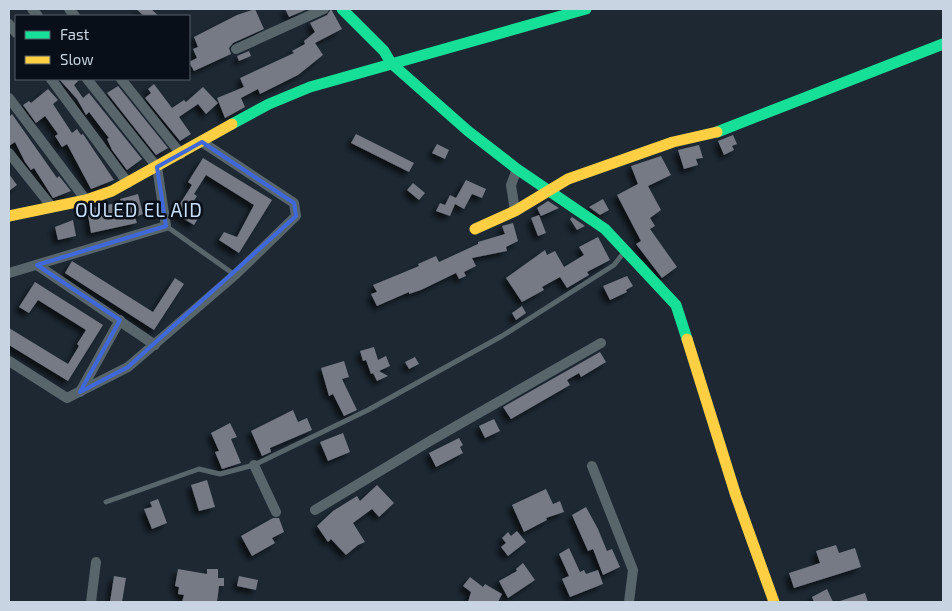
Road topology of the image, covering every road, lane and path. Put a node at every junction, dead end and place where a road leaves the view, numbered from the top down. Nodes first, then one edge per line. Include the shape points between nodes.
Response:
1 (324, 9) edge
2 (342, 9) edge
3 (586, 9) edge
4 (943, 44) edge
5 (236, 49) dead end
6 (391, 63) junction
7 (52, 80) edge
8 (89, 80) edge
9 (122, 80) edge
10 (9, 98) edge
11 (202, 142) junction
12 (9, 153) edge
13 (182, 154) junction
14 (157, 167) junction
15 (516, 169) junction
16 (128, 184) junction
17 (549, 192) junction
18 (86, 200) junction
19 (52, 207) junction
20 (515, 210) junction
21 (9, 216) edge
22 (166, 226) junction
23 (475, 228) dead end
24 (626, 251) junction
25 (37, 265) junction
26 (9, 273) edge
27 (235, 275) junction
28 (120, 320) junction
29 (601, 343) dead end
30 (155, 345) junction
31 (9, 361) edge
32 (80, 392) junction
33 (254, 464) junction
34 (592, 466) dead end
35 (106, 502) dead end
36 (315, 510) dead end
37 (276, 512) dead end
38 (96, 562) dead end
39 (91, 602) edge
40 (630, 602) edge
41 (774, 602) edge

1 - 5 street
2 - 6 street via 384,51
3 - 6 street
4 - 17 street via 714,133 673,142 568,179
6 - 11 street via 269,104
6 - 15 street
7 - 16 street
8 - 14 street
9 - 13 street
10 - 18 street
11 - 13 street
11 - 27 street via 294,203 296,216
12 - 19 street
13 - 14 street
14 - 16 street
14 - 22 street
15 - 17 street
15 - 20 street via 511,184
16 - 18 street
17 - 20 street
17 - 24 street via 605,228
18 - 19 street
19 - 21 street
20 - 23 street
22 - 25 street
22 - 27 lane
24 - 33 lane via 614,265 502,336 368,410
24 - 41 street via 676,305 736,496
25 - 26 street
25 - 28 street
27 - 30 street
28 - 30 street
28 - 32 street
29 - 36 street
30 - 32 street via 128,367
31 - 32 street via 67,398
33 - 35 lane via 220,474 199,469
33 - 37 street
34 - 40 street via 633,570
38 - 39 street

